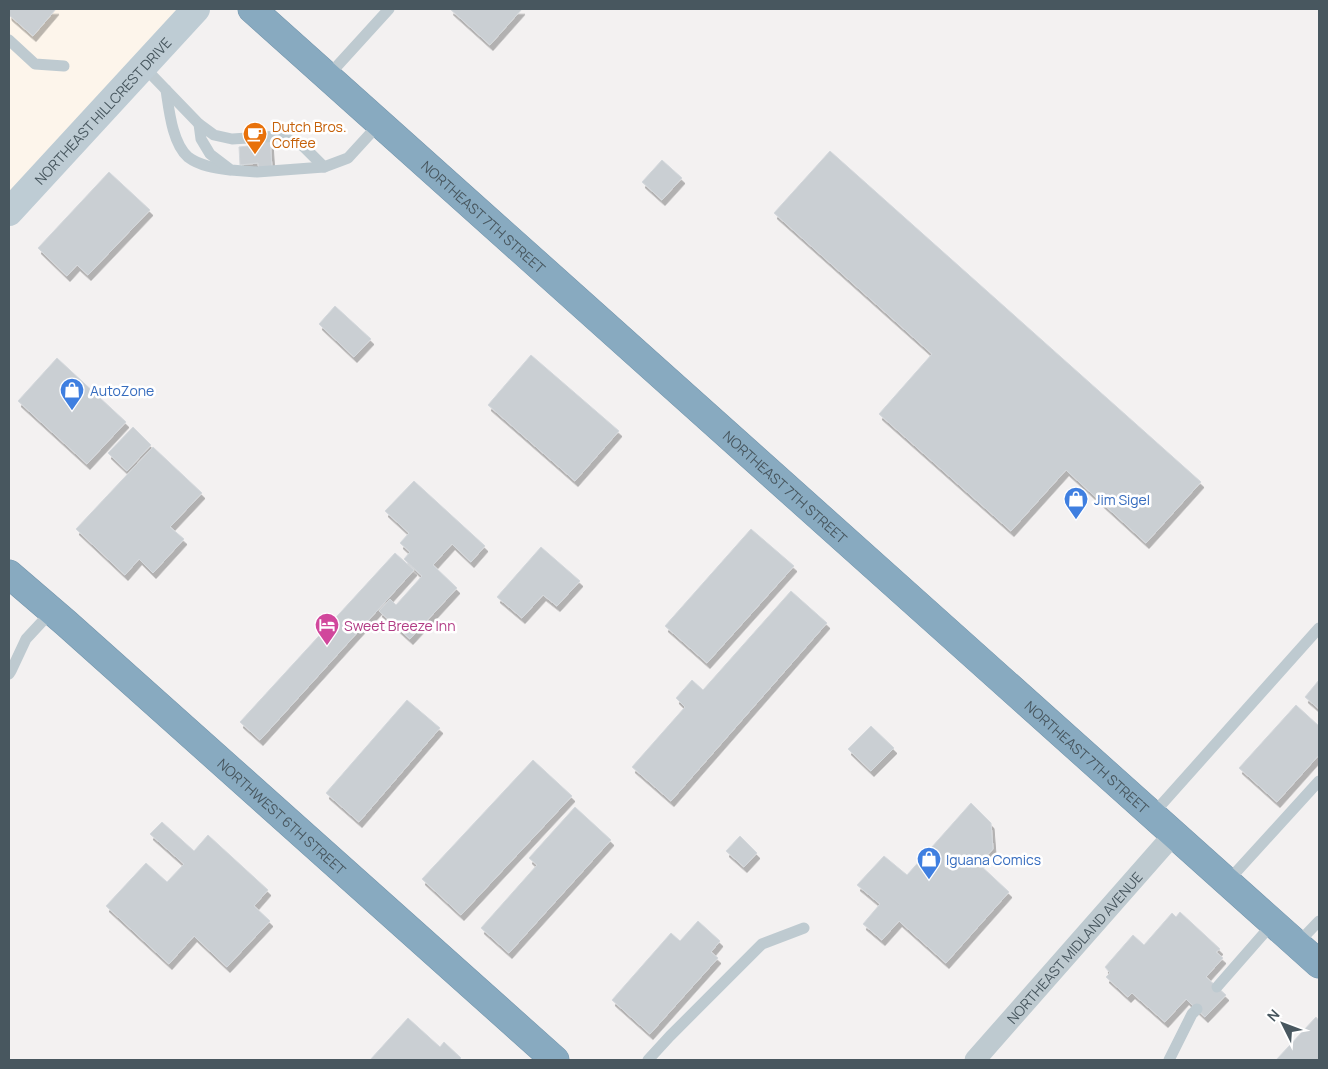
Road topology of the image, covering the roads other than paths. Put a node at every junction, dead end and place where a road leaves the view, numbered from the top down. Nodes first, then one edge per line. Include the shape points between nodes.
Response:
1 (196, 9) edge
2 (252, 9) edge
3 (388, 9) edge
4 (9, 40) edge
5 (64, 66) dead end
6 (143, 66) junction
7 (328, 76) junction
8 (166, 90) junction
9 (380, 123) junction
10 (199, 124) junction
11 (324, 167) junction
12 (231, 170) junction
13 (9, 212) edge
14 (9, 574) edge
15 (52, 611) junction
16 (1319, 628) edge
17 (9, 674) edge
18 (1319, 781) edge
19 (1152, 815) junction
20 (1174, 835) junction
21 (1227, 882) junction
22 (1319, 921) edge
23 (1273, 923) junction
24 (804, 928) dead end
25 (1297, 944) junction
26 (1319, 964) edge
27 (1216, 987) dead end
28 (1197, 1009) dead end
29 (555, 1060) edge
30 (648, 1060) edge
31 (975, 1060) edge
32 (1168, 1060) edge

1 - 6 street, NORTHEAST HILLCREST DRIVE
2 - 7 highway, NORTHEAST 7TH STREET
3 - 7 lane
4 - 5 lane via 35,64
6 - 8 lane
6 - 13 street, NORTHEAST HILLCREST DRIVE
7 - 9 highway, NORTHEAST 7TH STREET
8 - 10 lane
8 - 12 lane via 170,120 180,146 188,156 208,166
9 - 11 lane via 348,158
9 - 19 highway, NORTHEAST 7TH STREET
10 - 11 lane via 214,135 232,139 280,136 303,146
10 - 12 lane via 201,139 210,154
11 - 12 lane via 258,172
14 - 15 highway, NORTHWEST 6TH STREET
15 - 17 lane via 26,639
15 - 29 highway, NORTHWEST 6TH STREET
16 - 19 lane
18 - 21 lane
19 - 20 highway, NORTHEAST 7TH STREET
20 - 21 highway, NORTHEAST 7TH STREET
20 - 31 street, NORTHEAST MIDLAND AVENUE
21 - 23 highway, NORTHEAST 7TH STREET
22 - 25 lane
23 - 25 highway, NORTHEAST 7TH STREET
23 - 27 lane
24 - 30 lane via 762,944
25 - 26 highway, NORTHEAST 7TH STREET
28 - 32 lane

